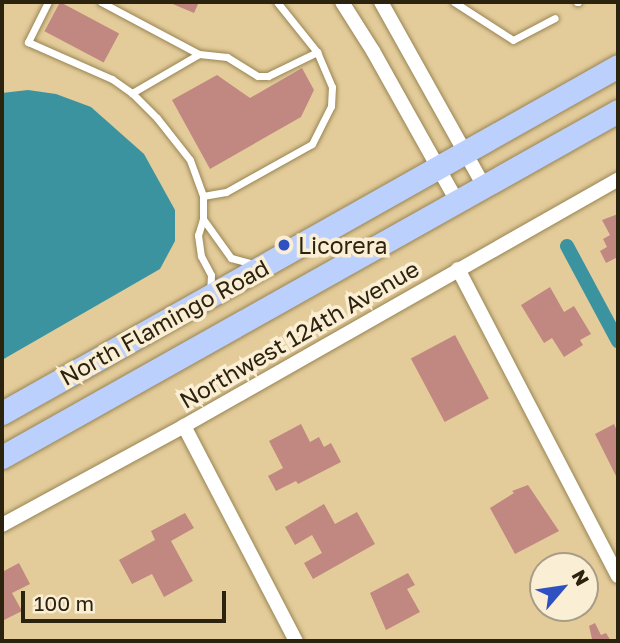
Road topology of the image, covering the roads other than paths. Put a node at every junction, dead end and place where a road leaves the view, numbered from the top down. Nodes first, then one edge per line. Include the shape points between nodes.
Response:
1 (48, 2) edge
2 (102, 2) edge
3 (277, 2) edge
4 (342, 2) edge
5 (381, 2) edge
6 (454, 2) edge
7 (555, 18) dead end
8 (317, 52) junction
9 (199, 54) junction
10 (618, 66) edge
11 (132, 93) junction
12 (618, 111) edge
13 (465, 152) junction
14 (438, 167) junction
15 (618, 179) edge
16 (484, 186) junction
17 (204, 196) junction
18 (457, 201) junction
19 (203, 219) junction
20 (268, 263) junction
21 (458, 269) junction
22 (210, 296) junction
23 (2, 413) edge
24 (184, 426) junction
25 (2, 457) edge
26 (2, 525) edge
27 (618, 576) edge
28 (296, 641) edge

1 - 11 lane via 28,41 112,79
2 - 9 lane
3 - 8 lane
4 - 14 street
5 - 13 street
6 - 7 lane via 513,40
8 - 9 lane via 268,76 258,76 227,57
8 - 17 lane via 332,88 331,106 312,144 226,192
9 - 11 lane
10 - 13 highway, North Flamingo Road
11 - 17 lane via 190,160
12 - 16 highway, North Flamingo Road
13 - 14 highway, North Flamingo Road
13 - 16 street
14 - 18 street
14 - 20 highway, North Flamingo Road
15 - 21 street, Northwest 124th Avenue
16 - 18 highway, North Flamingo Road
17 - 19 lane
18 - 25 highway, North Flamingo Road
19 - 20 lane via 231,258 248,264
19 - 22 lane via 198,235 201,256 211,275
20 - 22 highway, North Flamingo Road
21 - 24 street, Northwest 124th Avenue
21 - 27 street
22 - 23 highway, North Flamingo Road
24 - 26 street, Northwest 124th Avenue
24 - 28 street

